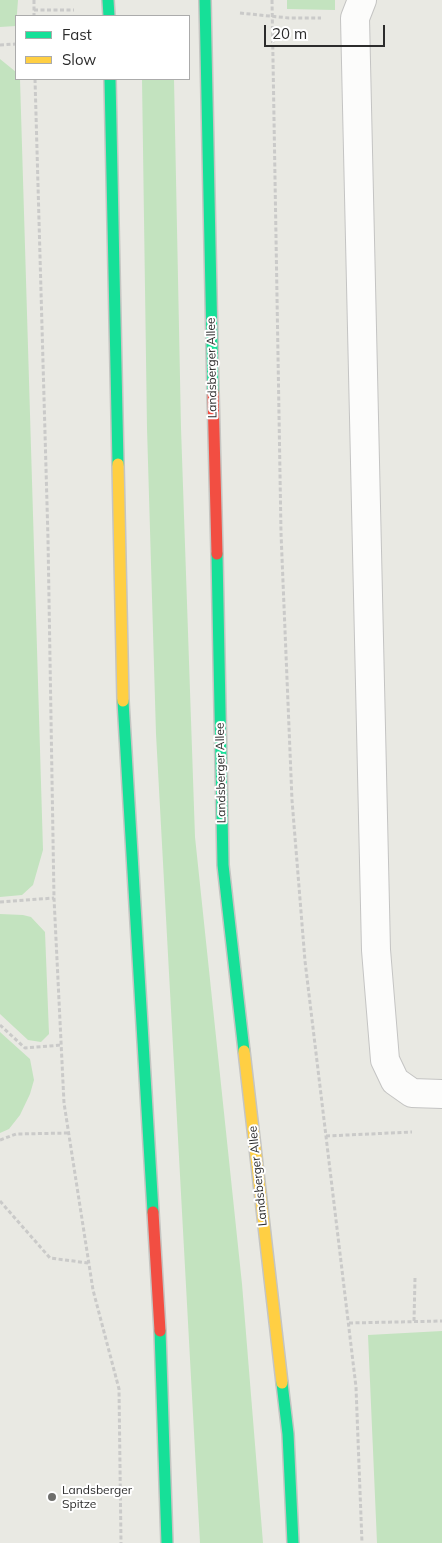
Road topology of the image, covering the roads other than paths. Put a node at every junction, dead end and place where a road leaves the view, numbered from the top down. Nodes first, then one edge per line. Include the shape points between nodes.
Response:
1 (108, 0) edge
2 (205, 5) edge
3 (358, 9) edge
4 (109, 15) edge
5 (110, 80) edge
6 (442, 1094) edge
7 (167, 1543) edge
8 (293, 1543) edge

1 - 4 main road
2 - 8 main road, Landsberger Allee via 223,865 288,1434
3 - 6 street via 377,960 385,1060 395,1080 412,1093
5 - 7 main road via 124,741 162,1368

